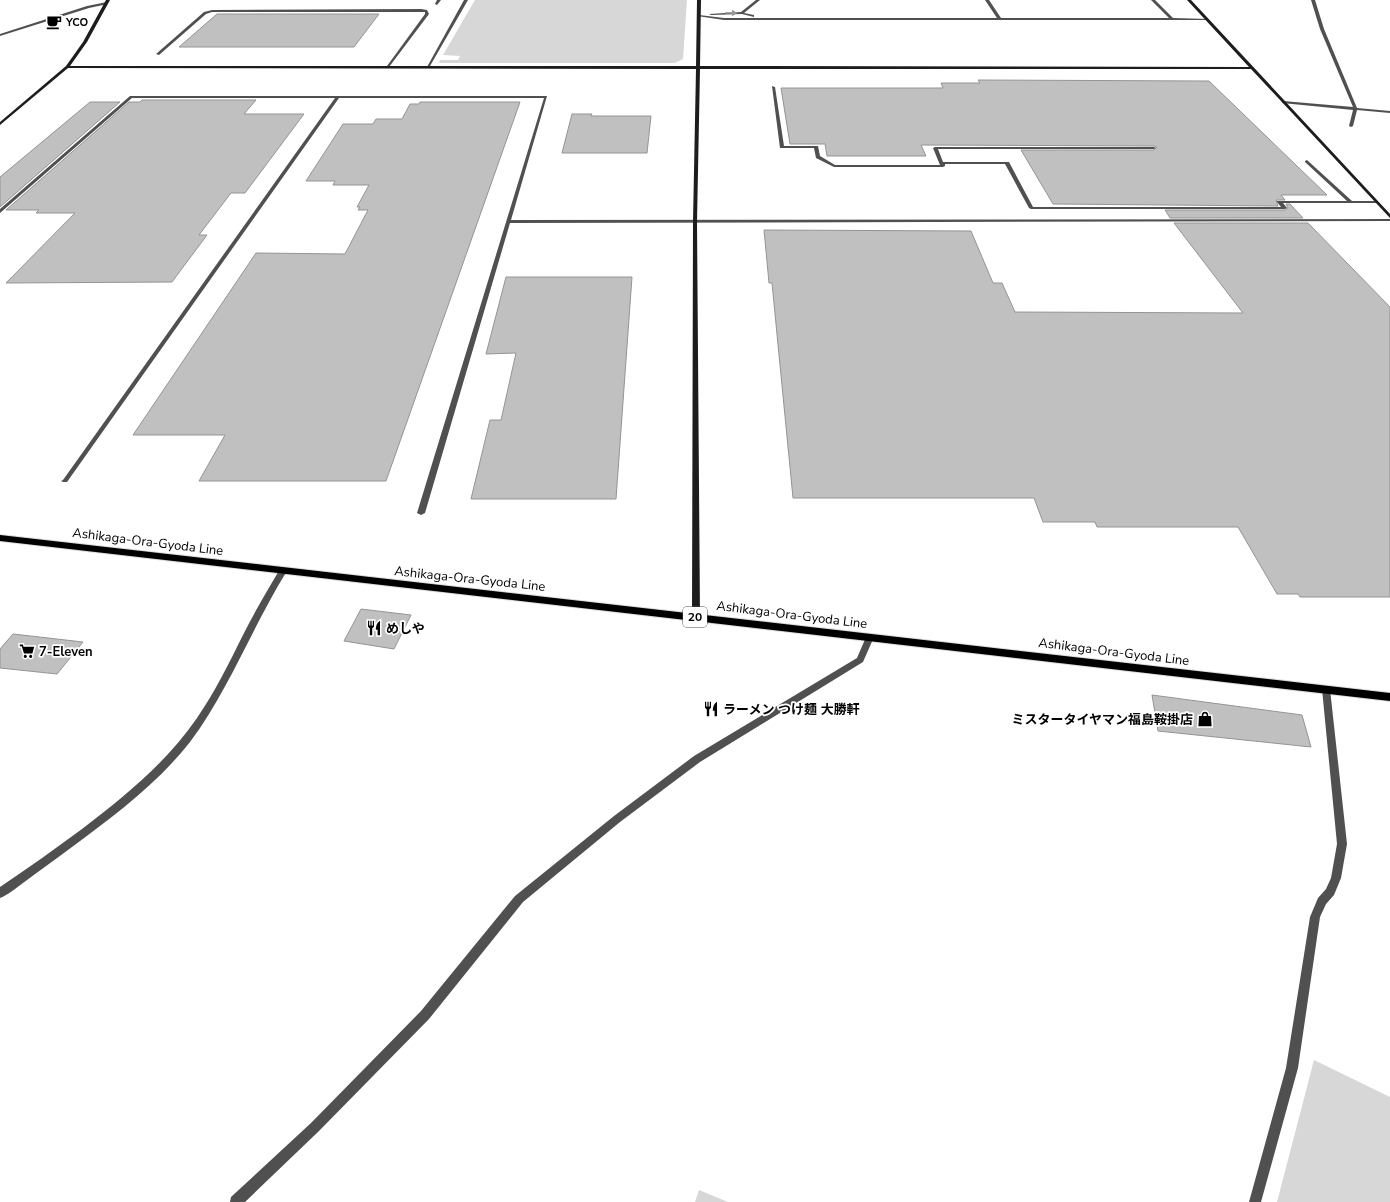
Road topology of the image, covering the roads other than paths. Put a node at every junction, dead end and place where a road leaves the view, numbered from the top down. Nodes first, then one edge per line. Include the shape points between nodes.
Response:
1 (466, 0) edge
2 (699, 0) edge
3 (758, 0) edge
4 (986, 0) edge
5 (1153, 0) edge
6 (1189, 0) edge
7 (1313, 0) edge
8 (108, 2) edge
9 (742, 13) junction
10 (699, 16) junction
11 (762, 18) junction
12 (1000, 18) junction
13 (1171, 18) junction
14 (1206, 19) junction
15 (0, 35) edge
16 (158, 54) dead end
17 (389, 66) junction
18 (428, 66) junction
19 (67, 67) junction
20 (698, 67) junction
21 (1252, 68) junction
22 (773, 87) dead end
23 (338, 97) junction
24 (1283, 102) junction
25 (1355, 108) junction
26 (1390, 112) edge
27 (0, 119) edge
28 (6, 119) junction
29 (0, 124) edge
30 (1350, 126) dead end
31 (1154, 148) dead end
32 (1307, 160) dead end
33 (942, 163) junction
34 (1351, 202) junction
35 (1376, 202) junction
36 (0, 212) edge
37 (1390, 217) edge
38 (1390, 220) edge
39 (509, 222) junction
40 (695, 222) junction
41 (65, 481) dead end
42 (421, 513) dead end
43 (0, 538) edge
44 (283, 571) junction
45 (696, 617) junction
46 (870, 637) junction
47 (1326, 689) junction
48 (1390, 697) edge
49 (0, 893) edge
50 (236, 1202) edge
51 (1255, 1202) edge

1 - 18 street
2 - 10 street
3 - 9 street
4 - 12 street
5 - 13 street
6 - 14 street
7 - 25 street via 1322,29
8 - 15 street
8 - 19 street
10 -> 9 street
9 - 11 street
10 - 11 street via 724,19
10 - 20 street
11 - 12 street
12 - 13 street
13 - 14 street
14 - 21 street
16 - 17 street via 205,13 212,11 426,11 427,14
17 - 18 street
17 - 19 street
18 - 20 street
19 - 28 street
20 - 21 street
20 - 40 street
21 - 24 street
22 - 33 street via 782,147 816,147 818,157 834,166 943,166
23 - 36 street via 131,97
23 - 39 street via 546,97
23 - 41 street
24 - 25 street
24 - 35 street
25 - 26 street
25 - 30 street
27 - 28 street
28 - 29 street
31 - 33 street via 935,148
32 - 34 street
33 - 34 street via 1006,163 1031,208 1285,208 1279,202
34 - 35 street
35 - 37 street
38 - 40 street
39 - 40 street
39 - 42 street
40 - 45 street
43 - 44 main road, Ashikaga-Ora-Gyoda Line / 20
44 - 45 main road, Ashikaga-Ora-Gyoda Line / 20
44 - 49 street via 235,661 187,740 161,769 126,800 56,855
45 - 46 main road, Ashikaga-Ora-Gyoda Line / 20
46 - 47 main road, Ashikaga-Ora-Gyoda Line / 20
46 - 50 street via 860,660 697,759 617,819 519,899 425,1015 315,1127
47 - 48 main road, Ashikaga-Ora-Gyoda Line / 20
47 - 51 street via 1342,844 1336,878 1315,917 1292,1068

